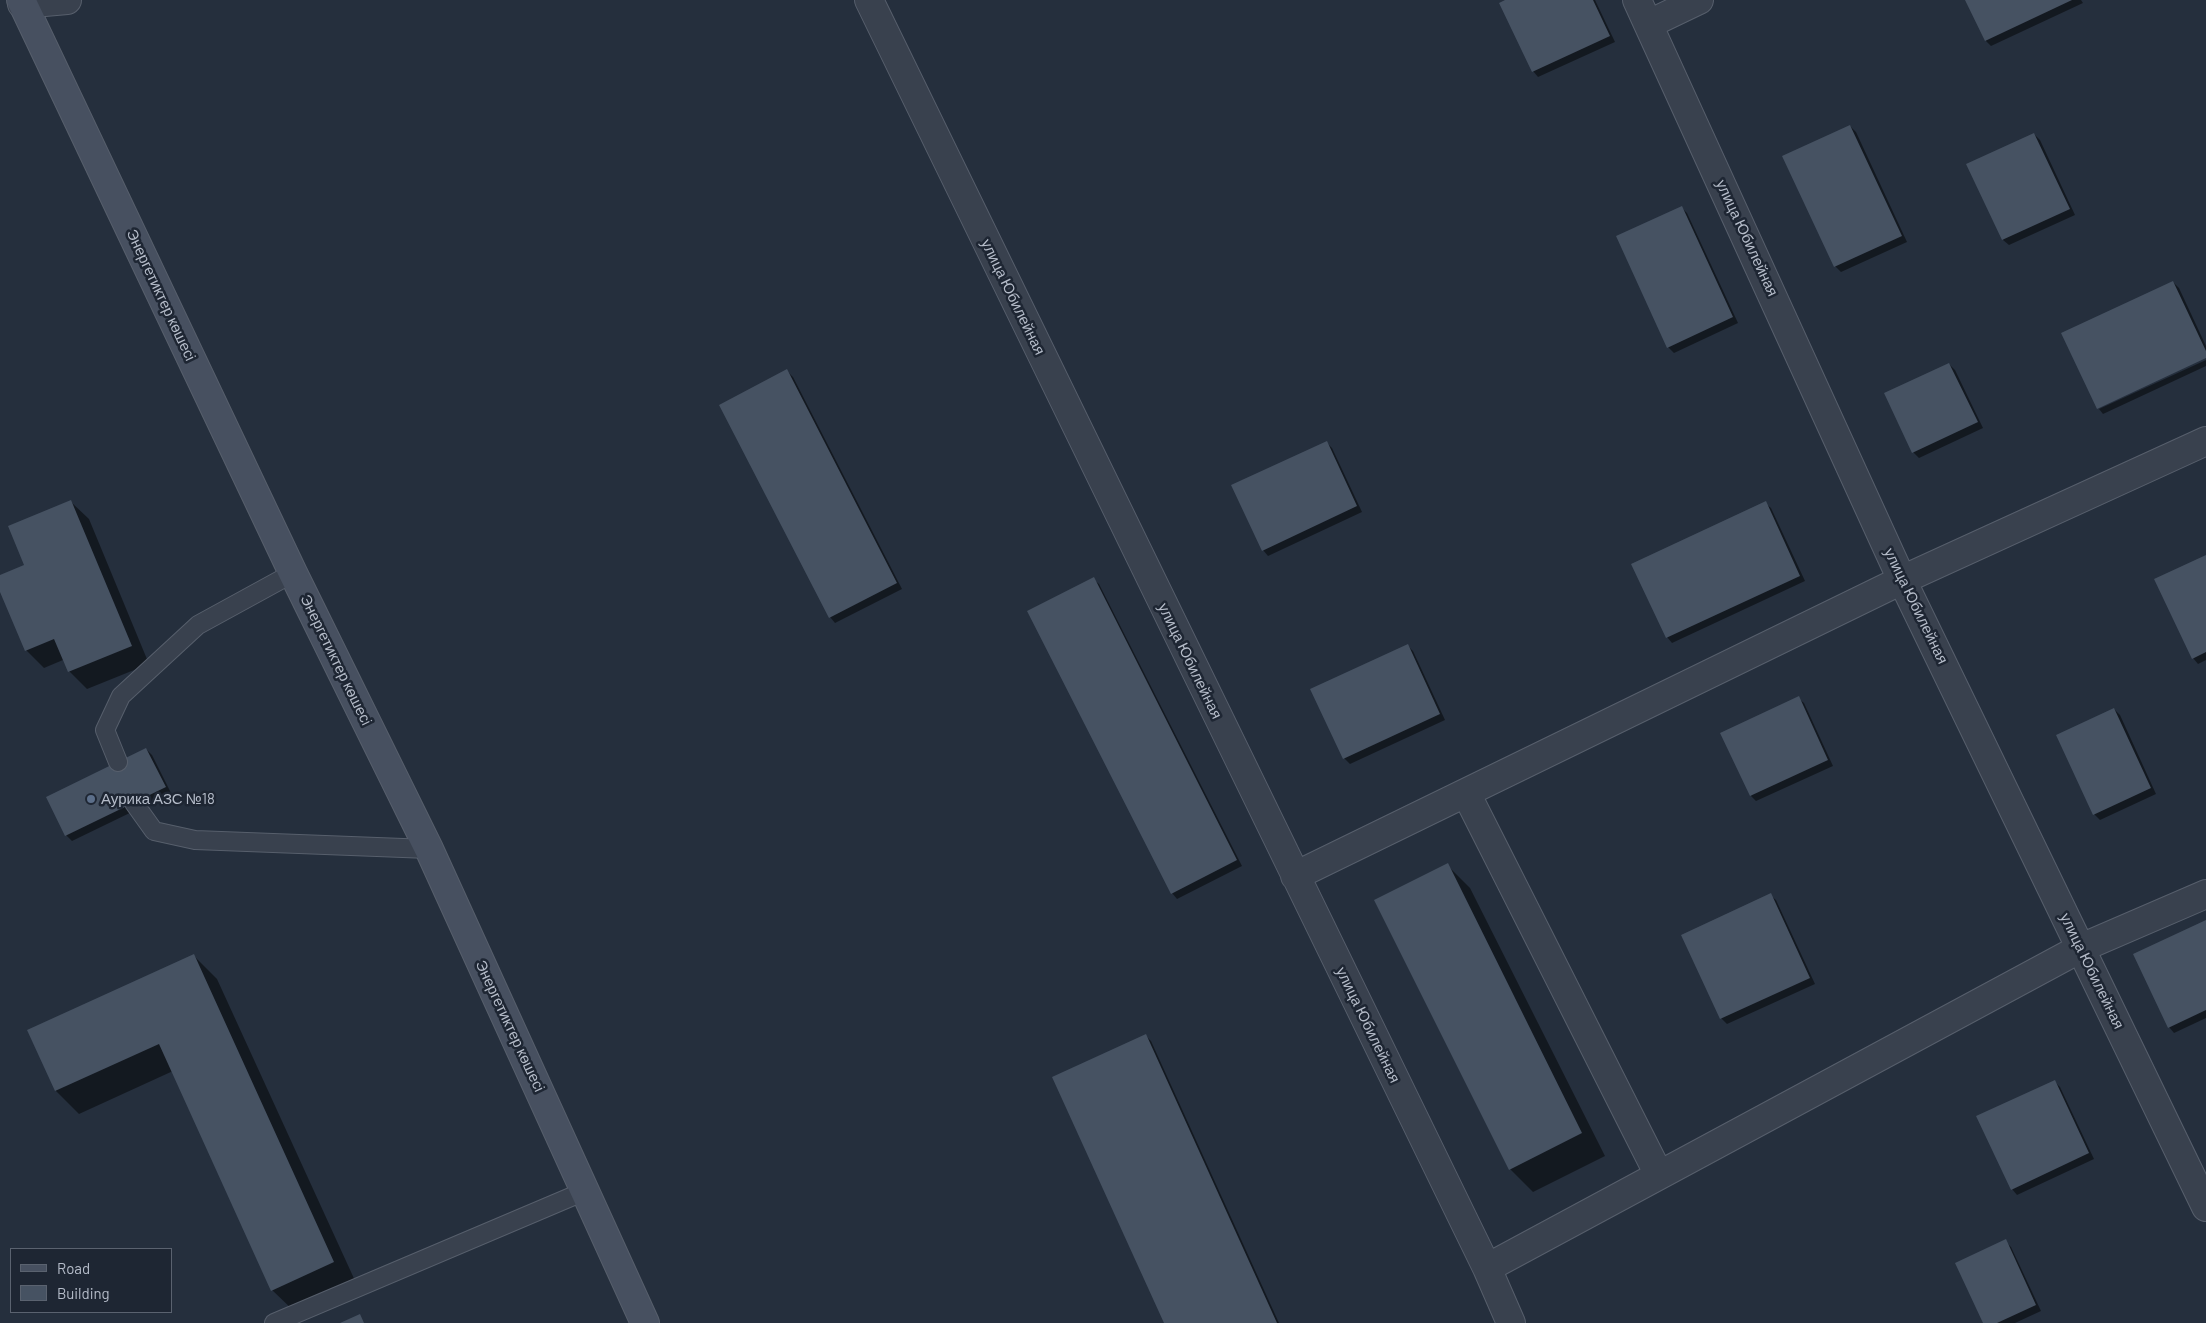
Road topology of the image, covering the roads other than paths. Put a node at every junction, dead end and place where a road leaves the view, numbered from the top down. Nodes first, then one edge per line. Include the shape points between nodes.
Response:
1 (67, 0) edge
2 (869, 0) edge
3 (1637, 0) edge
4 (1700, 0) edge
5 (21, 2) edge
6 (1649, 24) junction
7 (2206, 441) edge
8 (293, 573) junction
9 (1902, 580) junction
10 (118, 762) dead end
11 (1466, 793) junction
12 (134, 803) dead end
13 (429, 849) junction
14 (1294, 876) junction
15 (2206, 894) edge
16 (2081, 948) junction
17 (1659, 1176) junction
18 (586, 1191) junction
19 (2206, 1207) edge
20 (1487, 1268) junction
21 (274, 1323) edge
22 (645, 1323) edge
23 (1511, 1323) edge

1 - 5 street
2 - 14 street, улица Юбилейная
3 - 6 street, улица Юбилейная
4 - 6 street
5 - 8 main road, Энергетиктер көшесі
6 - 9 street, улица Юбилейная
7 - 9 street
8 - 10 lane via 198,625 121,696 105,730
8 - 13 main road, Энергетиктер көшесі
9 - 11 street
9 - 16 street, улица Юбилейная
11 - 14 street
11 - 17 street
12 - 13 lane via 154,830 195,840
13 - 18 main road, Энергетиктер көшесі
14 - 20 street, улица Юбилейная
15 - 16 street
16 - 17 street
16 - 19 street, улица Юбилейная
17 - 20 street
18 - 21 lane
18 - 22 main road, Энергетиктер көшесі
20 - 23 street, улица Юбилейная

